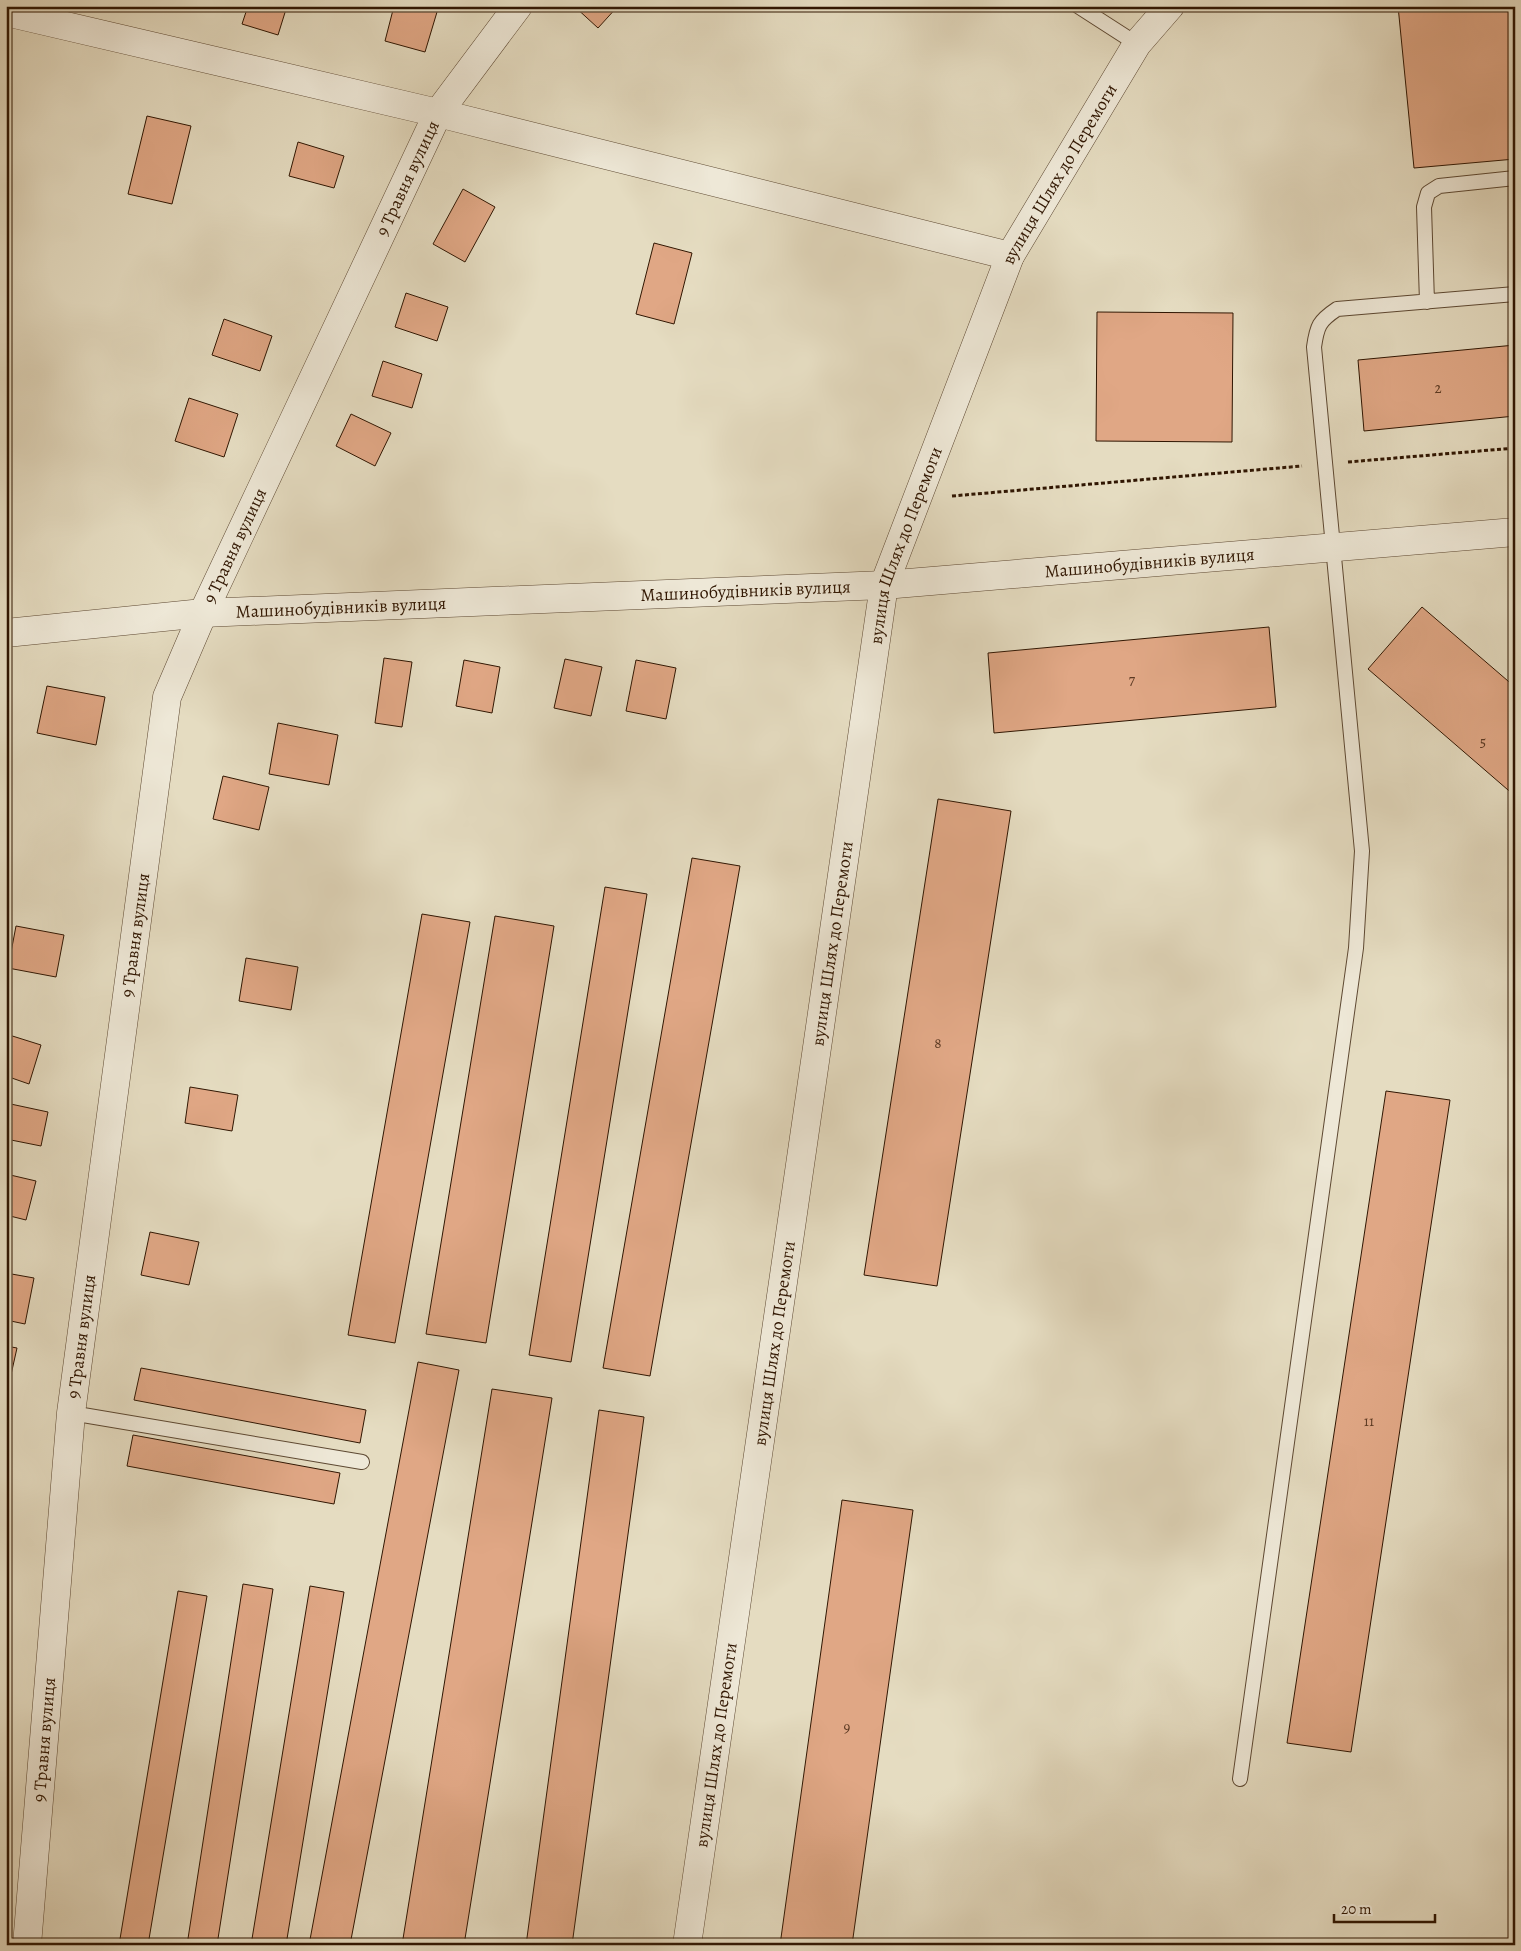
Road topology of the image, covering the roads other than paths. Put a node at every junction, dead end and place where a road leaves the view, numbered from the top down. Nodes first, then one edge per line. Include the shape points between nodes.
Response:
1 (518, 6) edge
2 (1078, 6) edge
3 (1170, 6) edge
4 (6, 12) edge
5 (1137, 44) junction
6 (438, 113) junction
7 (1515, 178) edge
8 (1010, 256) junction
9 (1515, 294) edge
10 (1427, 302) junction
11 (1515, 532) edge
12 (1333, 548) junction
13 (884, 585) junction
14 (203, 613) junction
15 (6, 633) edge
16 (71, 1413) junction
17 (362, 1462) dead end
18 (1240, 1779) dead end
19 (27, 1945) edge
20 (687, 1945) edge

1 - 6 street, 9 Травня вулиця
2 - 5 lane
3 - 5 street, вулиця Шлях до Перемоги
4 - 6 street
5 - 8 street, вулиця Шлях до Перемоги
6 - 8 street
6 - 14 street, 9 Травня вулиця
7 - 10 lane via 1439,186 1428,193 1424,207
8 - 13 street, вулиця Шлях до Перемоги
9 - 10 lane
10 - 12 lane via 1337,309 1323,318 1316,332 1314,346
11 - 12 street, Машинобудівників вулиця
12 - 13 street, Машинобудівників вулиця
12 - 18 lane via 1362,851 1356,948
13 - 14 street, Машинобудівників вулиця
13 - 20 street, вулиця Шлях до Перемоги
14 - 15 street, Машинобудівників вулиця
14 - 16 street, 9 Травня вулиця via 167,697
16 - 17 lane
16 - 19 street, 9 Травня вулиця

